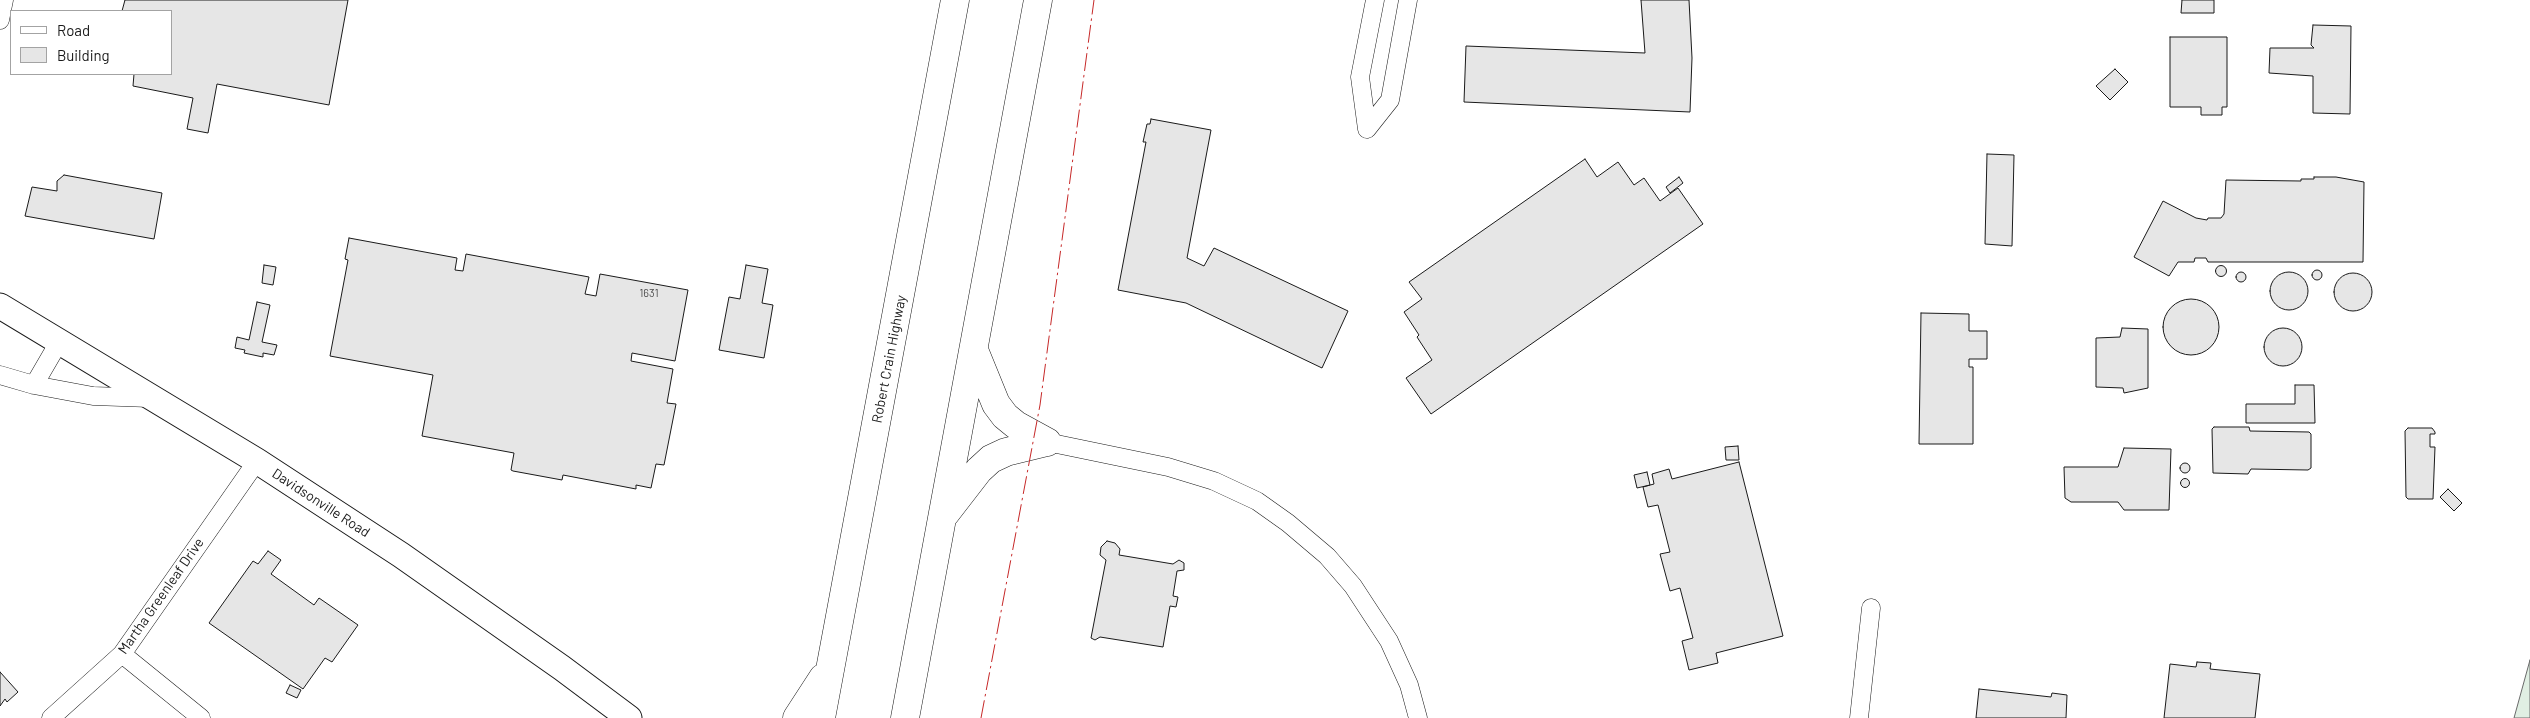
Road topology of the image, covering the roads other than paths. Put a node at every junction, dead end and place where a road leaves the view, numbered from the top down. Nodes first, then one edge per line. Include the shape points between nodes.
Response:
1 (4, 0) edge
2 (955, 0) edge
3 (1038, 0) edge
4 (1375, 0) edge
5 (1408, 0) edge
6 (0, 20) edge
7 (0, 306) edge
8 (59, 342) junction
9 (974, 350) junction
10 (0, 375) edge
11 (34, 385) junction
12 (155, 398) junction
13 (1047, 442) junction
14 (257, 461) junction
15 (941, 519) junction
16 (1871, 608) dead end
17 (122, 654) junction
18 (832, 664) junction
19 (51, 718) edge
20 (201, 718) edge
21 (629, 718) edge
22 (797, 718) edge
23 (821, 718) edge
24 (905, 718) edge
25 (1418, 718) edge
26 (1859, 718) edge

1 - 6 street
2 - 18 highway, Robert Crain Highway
3 - 9 highway
4 - 5 street via 1360,77 1367,129 1390,100
7 - 8 main road, Davidsonville Road
8 - 11 street
8 - 12 main road, Davidsonville Road
9 - 13 highway via 996,404 1005,416
9 - 15 highway
10 - 11 street
11 - 12 street via 93,396
12 - 14 main road, Davidsonville Road
13 - 15 highway via 991,459
13 - 25 street via 1168,466 1214,481 1257,501 1288,523 1327,556 1354,586 1389,641 1409,685
14 - 17 street, Martha Greenleaf Drive
14 - 21 main road, Davidsonville Road via 408,560
15 - 24 highway
16 - 26 street
17 - 19 street, Martha Greenleaf Drive
17 - 20 street
18 - 22 highway
18 - 23 highway, Robert Crain Highway

